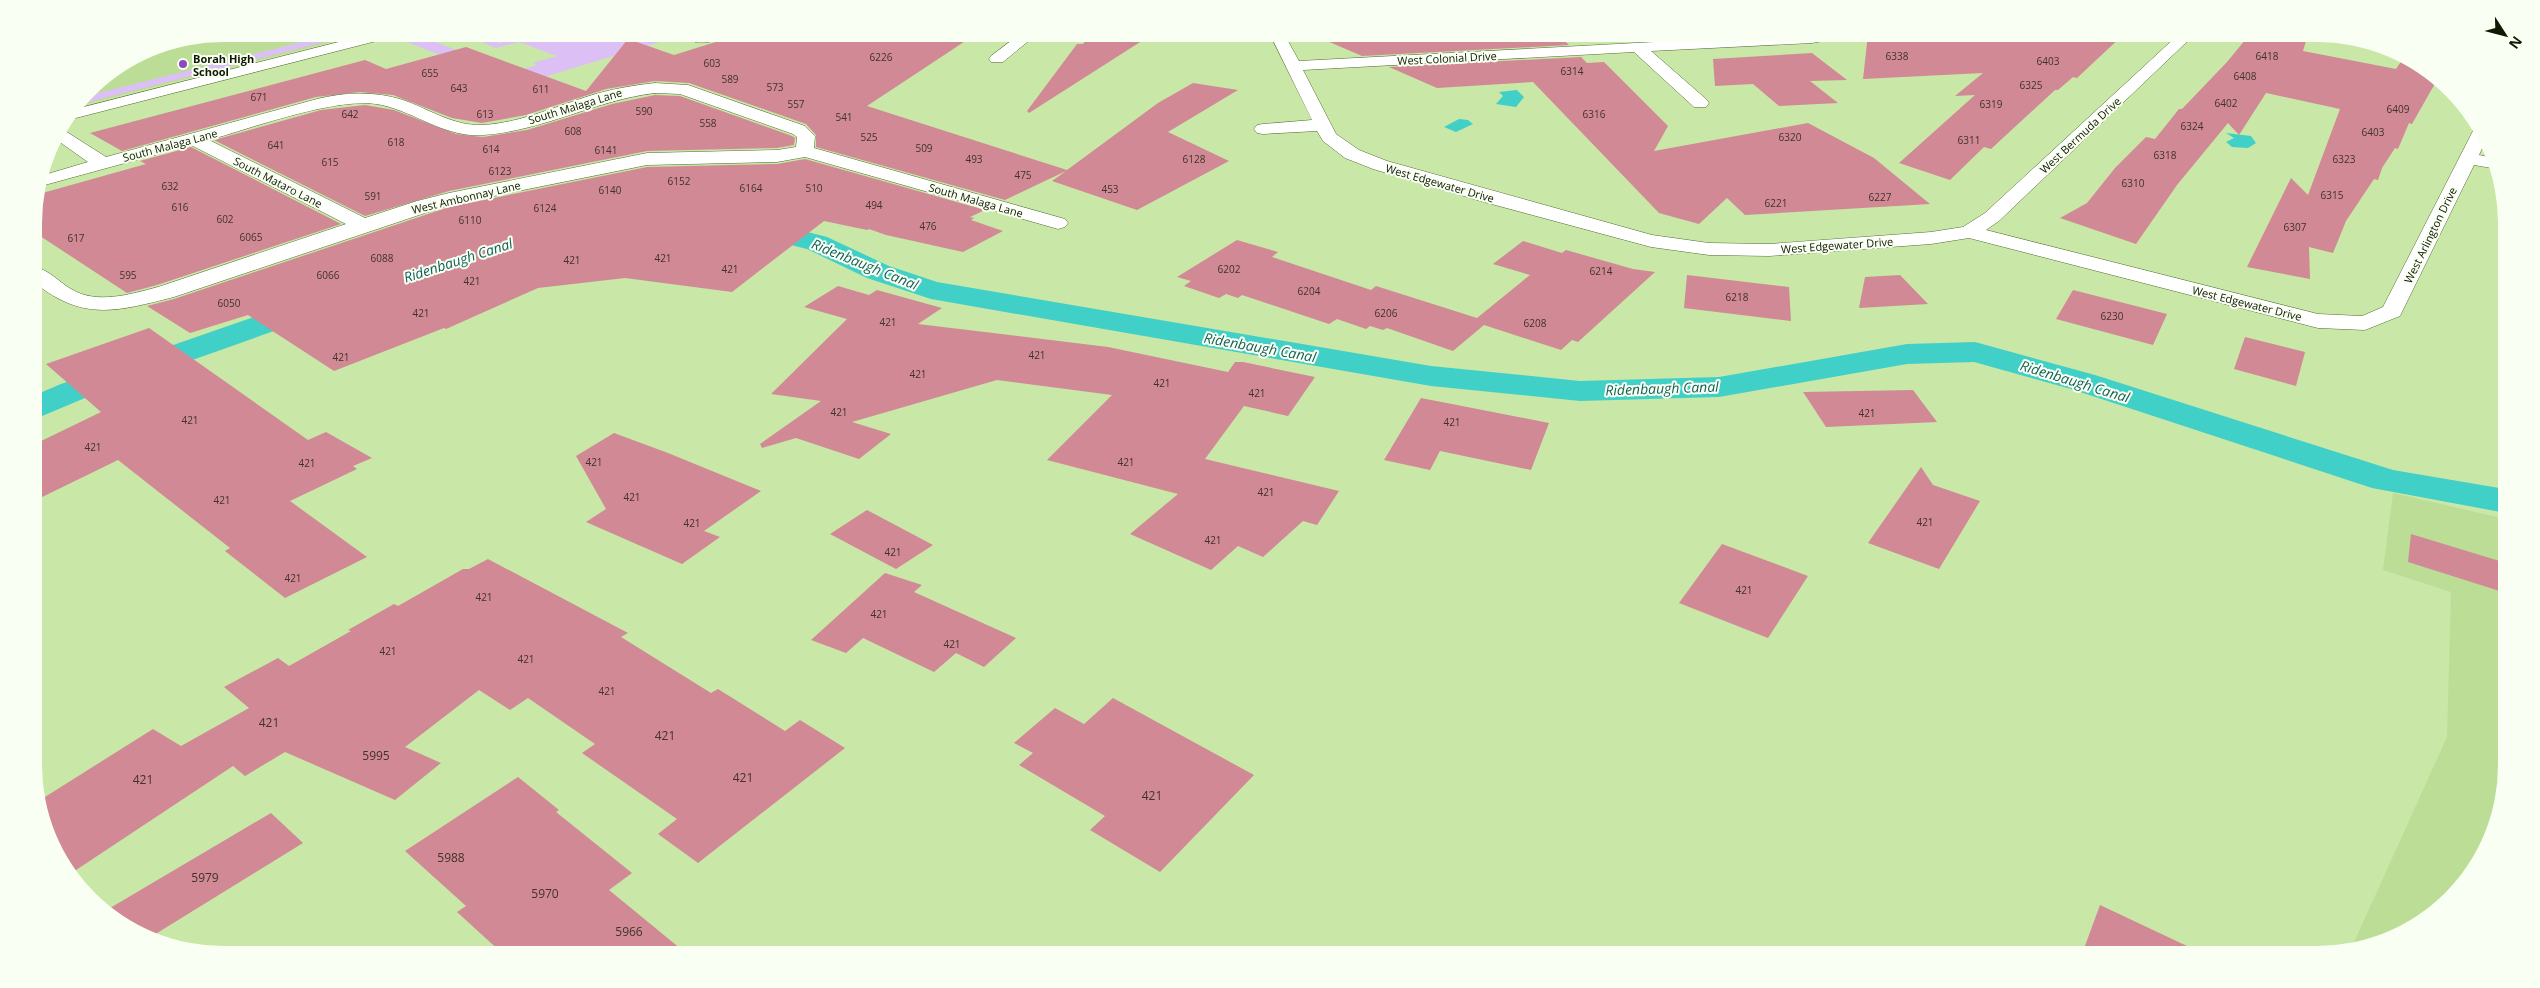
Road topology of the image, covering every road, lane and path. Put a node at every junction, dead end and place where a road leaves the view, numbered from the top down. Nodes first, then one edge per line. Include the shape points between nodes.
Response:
1 (356, 42) edge
2 (1018, 42) edge
3 (1281, 42) edge
4 (1742, 42) edge
5 (2179, 42) edge
6 (1638, 48) junction
7 (996, 58) dead end
8 (1293, 66) junction
9 (1700, 104) dead end
10 (79, 114) edge
11 (1323, 125) junction
12 (1263, 129) dead end
13 (64, 137) edge
14 (193, 139) junction
15 (2477, 140) edge
16 (806, 151) junction
17 (2468, 158) junction
18 (2487, 162) edge
19 (53, 163) edge
20 (103, 164) junction
21 (68, 174) junction
22 (48, 179) edge
23 (1058, 223) dead end
24 (363, 225) junction
25 (1969, 232) junction
26 (42, 278) edge
27 (2365, 323) joint

1 - 10 street
2 - 7 street
3 - 8 street, West Edgewater Drive
4 - 6 street, West Colonial Drive
5 - 25 street, West Bermuda Drive via 1992,217
6 - 8 street, West Colonial Drive
6 - 9 street
8 - 11 street, West Edgewater Drive
11 - 12 street
11 - 25 street, West Edgewater Drive via 1329,137 1352,154 1380,165 1652,240 1709,250 1769,250 1931,238
13 - 20 street
14 - 16 street, South Malaga Lane via 341,100 386,101 450,127 483,130 523,122 628,90 667,87 799,130 806,136
14 - 20 street, South Malaga Lane
14 - 24 street, South Mataro Lane
15 - 17 street, West Arlington Drive
16 - 23 street, South Malaga Lane
16 - 24 street, West Ambonnay Lane via 777,156 647,159 449,199
17 - 18 street
17 - 27 street, West Arlington Drive via 2392,312
19 - 21 street
20 - 21 street, South Malaga Lane
21 - 22 street, South Malaga Lane
24 - 26 street, West Ambonnay Lane via 166,292 107,304 72,299
25 - 27 street, West Edgewater Drive via 2318,321

